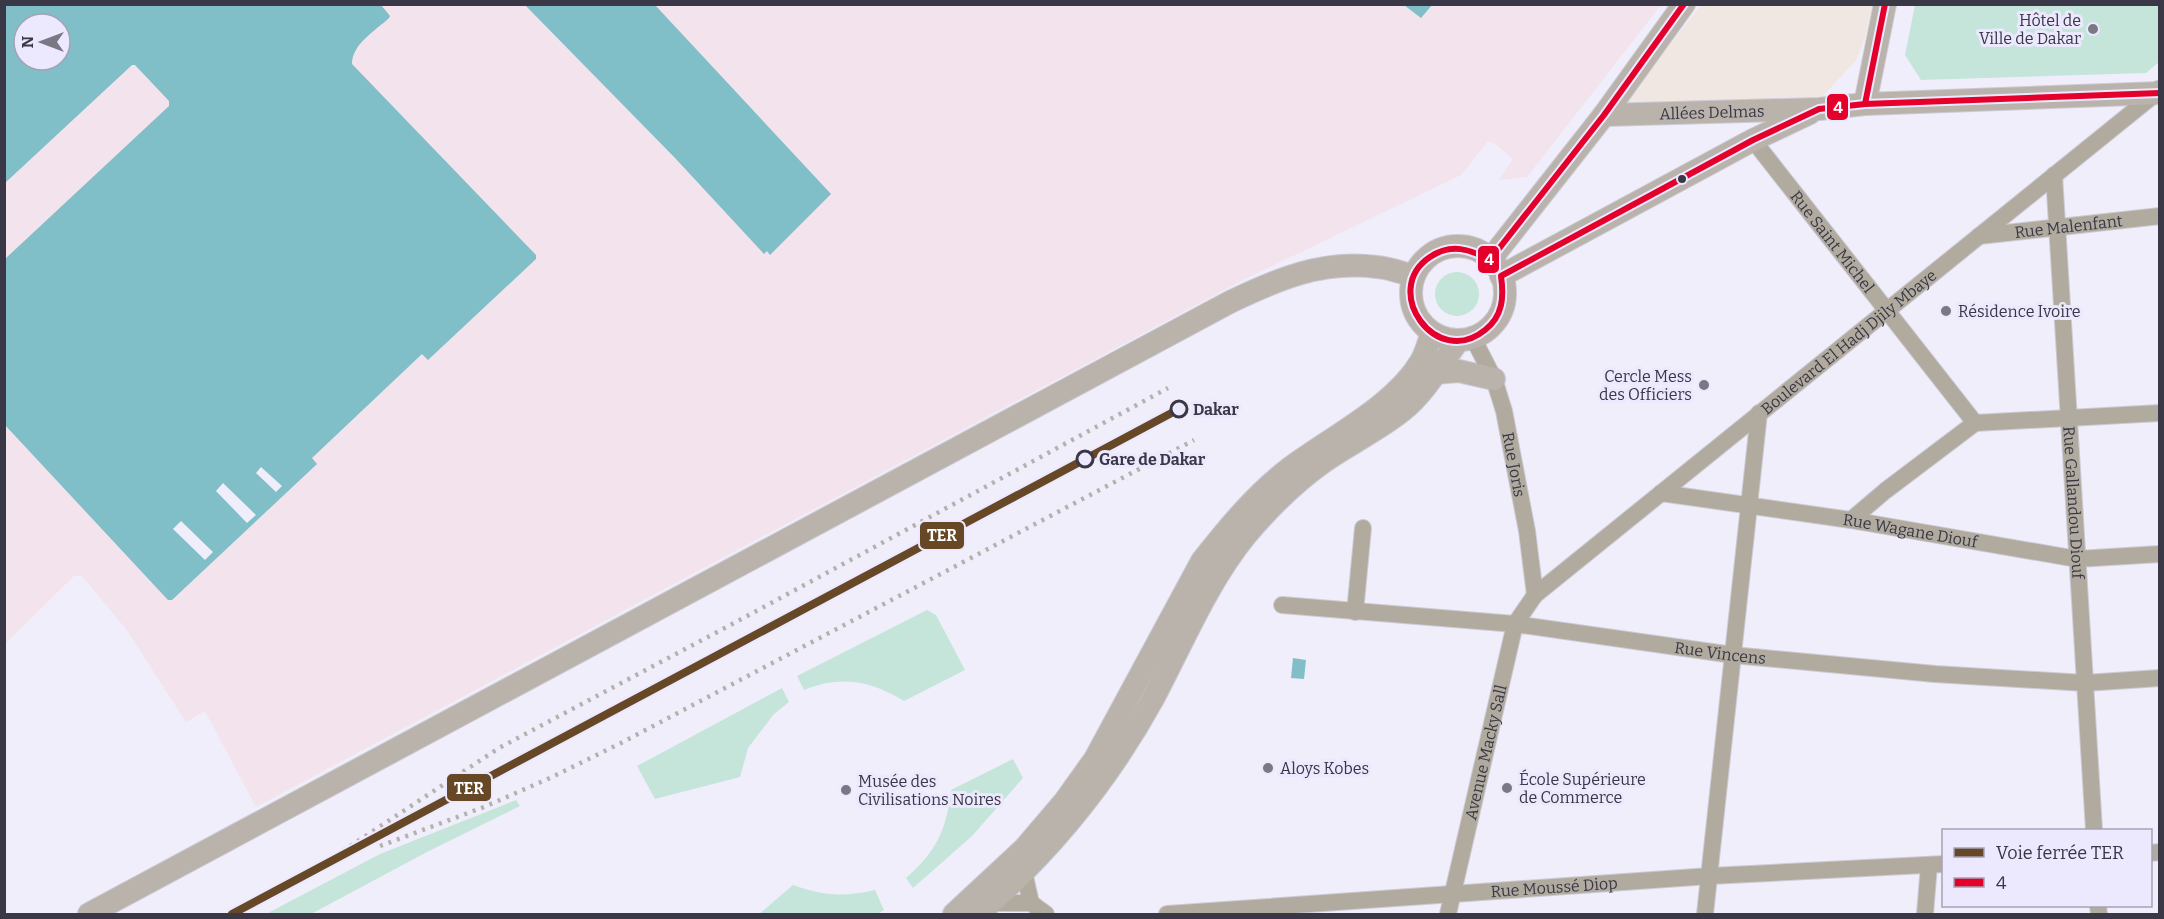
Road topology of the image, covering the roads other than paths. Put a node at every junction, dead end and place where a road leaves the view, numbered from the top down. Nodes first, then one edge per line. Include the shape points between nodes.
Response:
1 (1684, 4) edge
2 (1885, 4) edge
3 (2158, 91) edge
4 (1865, 104) junction
5 (1819, 109) junction
6 (1604, 115) junction
7 (1753, 140) junction
8 (2054, 175) junction
9 (2160, 216) edge
10 (2058, 228) junction
11 (1978, 237) junction
12 (1496, 268) junction
13 (1414, 276) junction
14 (1886, 311) junction
15 (1432, 333) junction
16 (1466, 339) junction
17 (1434, 373) junction
18 (1494, 379) junction
19 (2160, 412) edge
20 (1759, 413) junction
21 (2069, 418) junction
22 (1975, 423) junction
23 (1661, 493) junction
24 (1749, 506) junction
25 (1851, 520) junction
26 (1363, 528) dead end
27 (2160, 554) edge
28 (2078, 559) junction
29 (1535, 595) junction
30 (1281, 606) dead end
31 (1355, 612) junction
32 (1515, 624) junction
33 (1733, 655) junction
34 (2160, 678) edge
35 (2085, 683) junction
36 (2094, 829) edge
37 (1936, 864) edge
38 (1024, 872) junction
39 (1710, 876) junction
40 (1451, 896) junction
41 (1031, 903) junction
42 (985, 909) edge
43 (1284, 911) edge
44 (88, 915) edge
45 (954, 915) edge
46 (1046, 915) edge
47 (1167, 915) edge
48 (1448, 915) edge
49 (1705, 915) edge
50 (1925, 915) edge

1 - 6 street
2 - 4 street
3 - 4 street
3 - 8 street, Boulevard El Hadj Djily Mbaye
4 - 5 street
5 - 6 street, Allées Delmas
5 - 7 street
6 - 12 street
7 - 12 street
7 - 14 street, Rue Saint Michel
8 - 10 street, Rue Gallandou Diouf
8 - 11 street, Boulevard El Hadj Djily Mbaye
9 - 10 street, Rue Malenfant
10 - 11 street, Rue Malenfant
10 - 21 street, Rue Gallandou Diouf
11 - 14 street, Boulevard El Hadj Djily Mbaye
12 - 13 street via 1471,248 1448,247 1427,258
12 - 16 street via 1504,292 1498,317 1487,330
13 - 15 street via 1411,289 1415,314
13 - 44 street via 1360,265 1322,268 1277,280 1230,302
14 - 20 street, Boulevard El Hadj Djily Mbaye
14 - 22 street, Rue Saint Michel
15 - 16 street via 1445,339
15 - 45 street via 1421,362 1408,380 1389,398 1288,469 1256,497 1220,539 1202,561 1095,759 1025,848
16 - 17 street
16 - 18 street, Rue Joris
17 - 18 street via 1459,371
17 - 38 street via 1402,411 1320,464 1246,536 1205,597 1153,698 1092,794
18 - 29 street, Rue Joris via 1527,531
19 - 21 street
20 - 23 street, Boulevard El Hadj Djily Mbaye
20 - 24 street
21 - 22 street
21 - 28 street, Rue Gallandou Diouf
22 - 25 street
23 - 24 street, Rue Wagane Diouf
23 - 29 street, Boulevard El Hadj Djily Mbaye
24 - 25 street, Rue Wagane Diouf
24 - 33 street
25 - 28 street, Rue Wagane Diouf
26 - 31 street
27 - 28 street, Rue Wagane Diouf
28 - 35 street, Rue Gallandou Diouf
29 - 32 street, Avenue Macky Sall
30 - 31 street, Rue Vincens
31 - 32 street, Rue Vincens
32 - 33 street, Rue Vincens
32 - 40 street, Avenue Macky Sall
33 - 35 street, Rue Vincens
33 - 39 street
34 - 35 street, Rue Vincens
35 - 36 street, Rue Gallandou Diouf
37 - 39 street, Rue Moussé Diop
37 - 50 street
38 - 41 street
38 - 42 street
39 - 40 street, Rue Moussé Diop
39 - 49 street
40 - 43 street, Rue Moussé Diop
40 - 48 street, Avenue Macky Sall
41 - 42 street
41 - 46 street
43 - 47 street, Rue Moussé Diop

